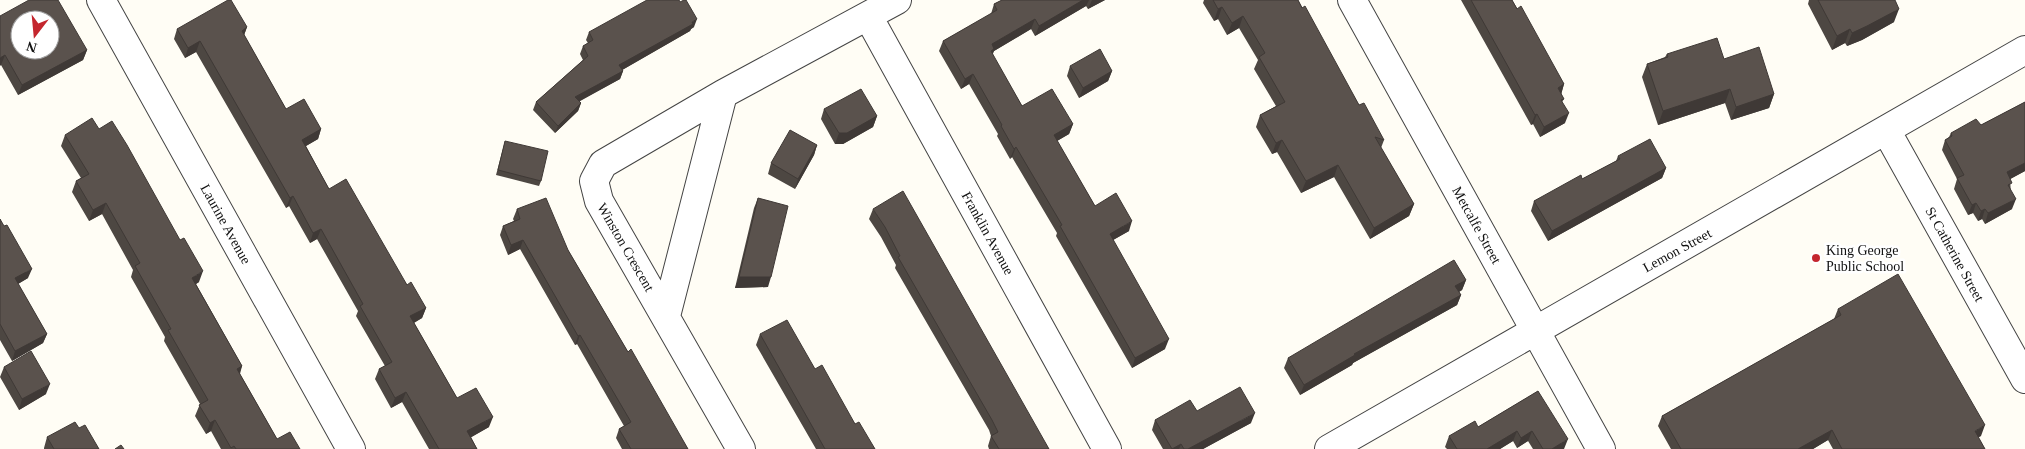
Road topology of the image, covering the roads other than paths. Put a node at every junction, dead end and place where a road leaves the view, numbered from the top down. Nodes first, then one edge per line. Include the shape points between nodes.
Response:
1 (101, 0) edge
2 (897, 0) edge
3 (1352, 0) edge
4 (868, 16) junction
5 (2025, 50) edge
6 (722, 94) junction
7 (1886, 130) junction
8 (666, 316) junction
9 (1536, 331) junction
10 (2025, 379) edge
11 (351, 449) edge
12 (741, 449) edge
13 (1107, 449) edge
14 (1329, 449) edge
15 (1601, 449) edge

1 - 11 street, Laurine Avenue
2 - 4 street, Winston Crescent
3 - 9 street, Metcalfe Street
4 - 6 street, Winston Crescent
4 - 13 street, Franklin Avenue
5 - 7 street, Lemon Street
6 - 8 street, Winston Crescent
6 - 8 street, Winston Crescent via 603,164 594,180 598,202
7 - 9 street, Lemon Street
7 - 10 street, St Catherine Street
8 - 12 street, Winston Crescent
9 - 14 street, Lemon Street
9 - 15 street, Metcalfe Street

